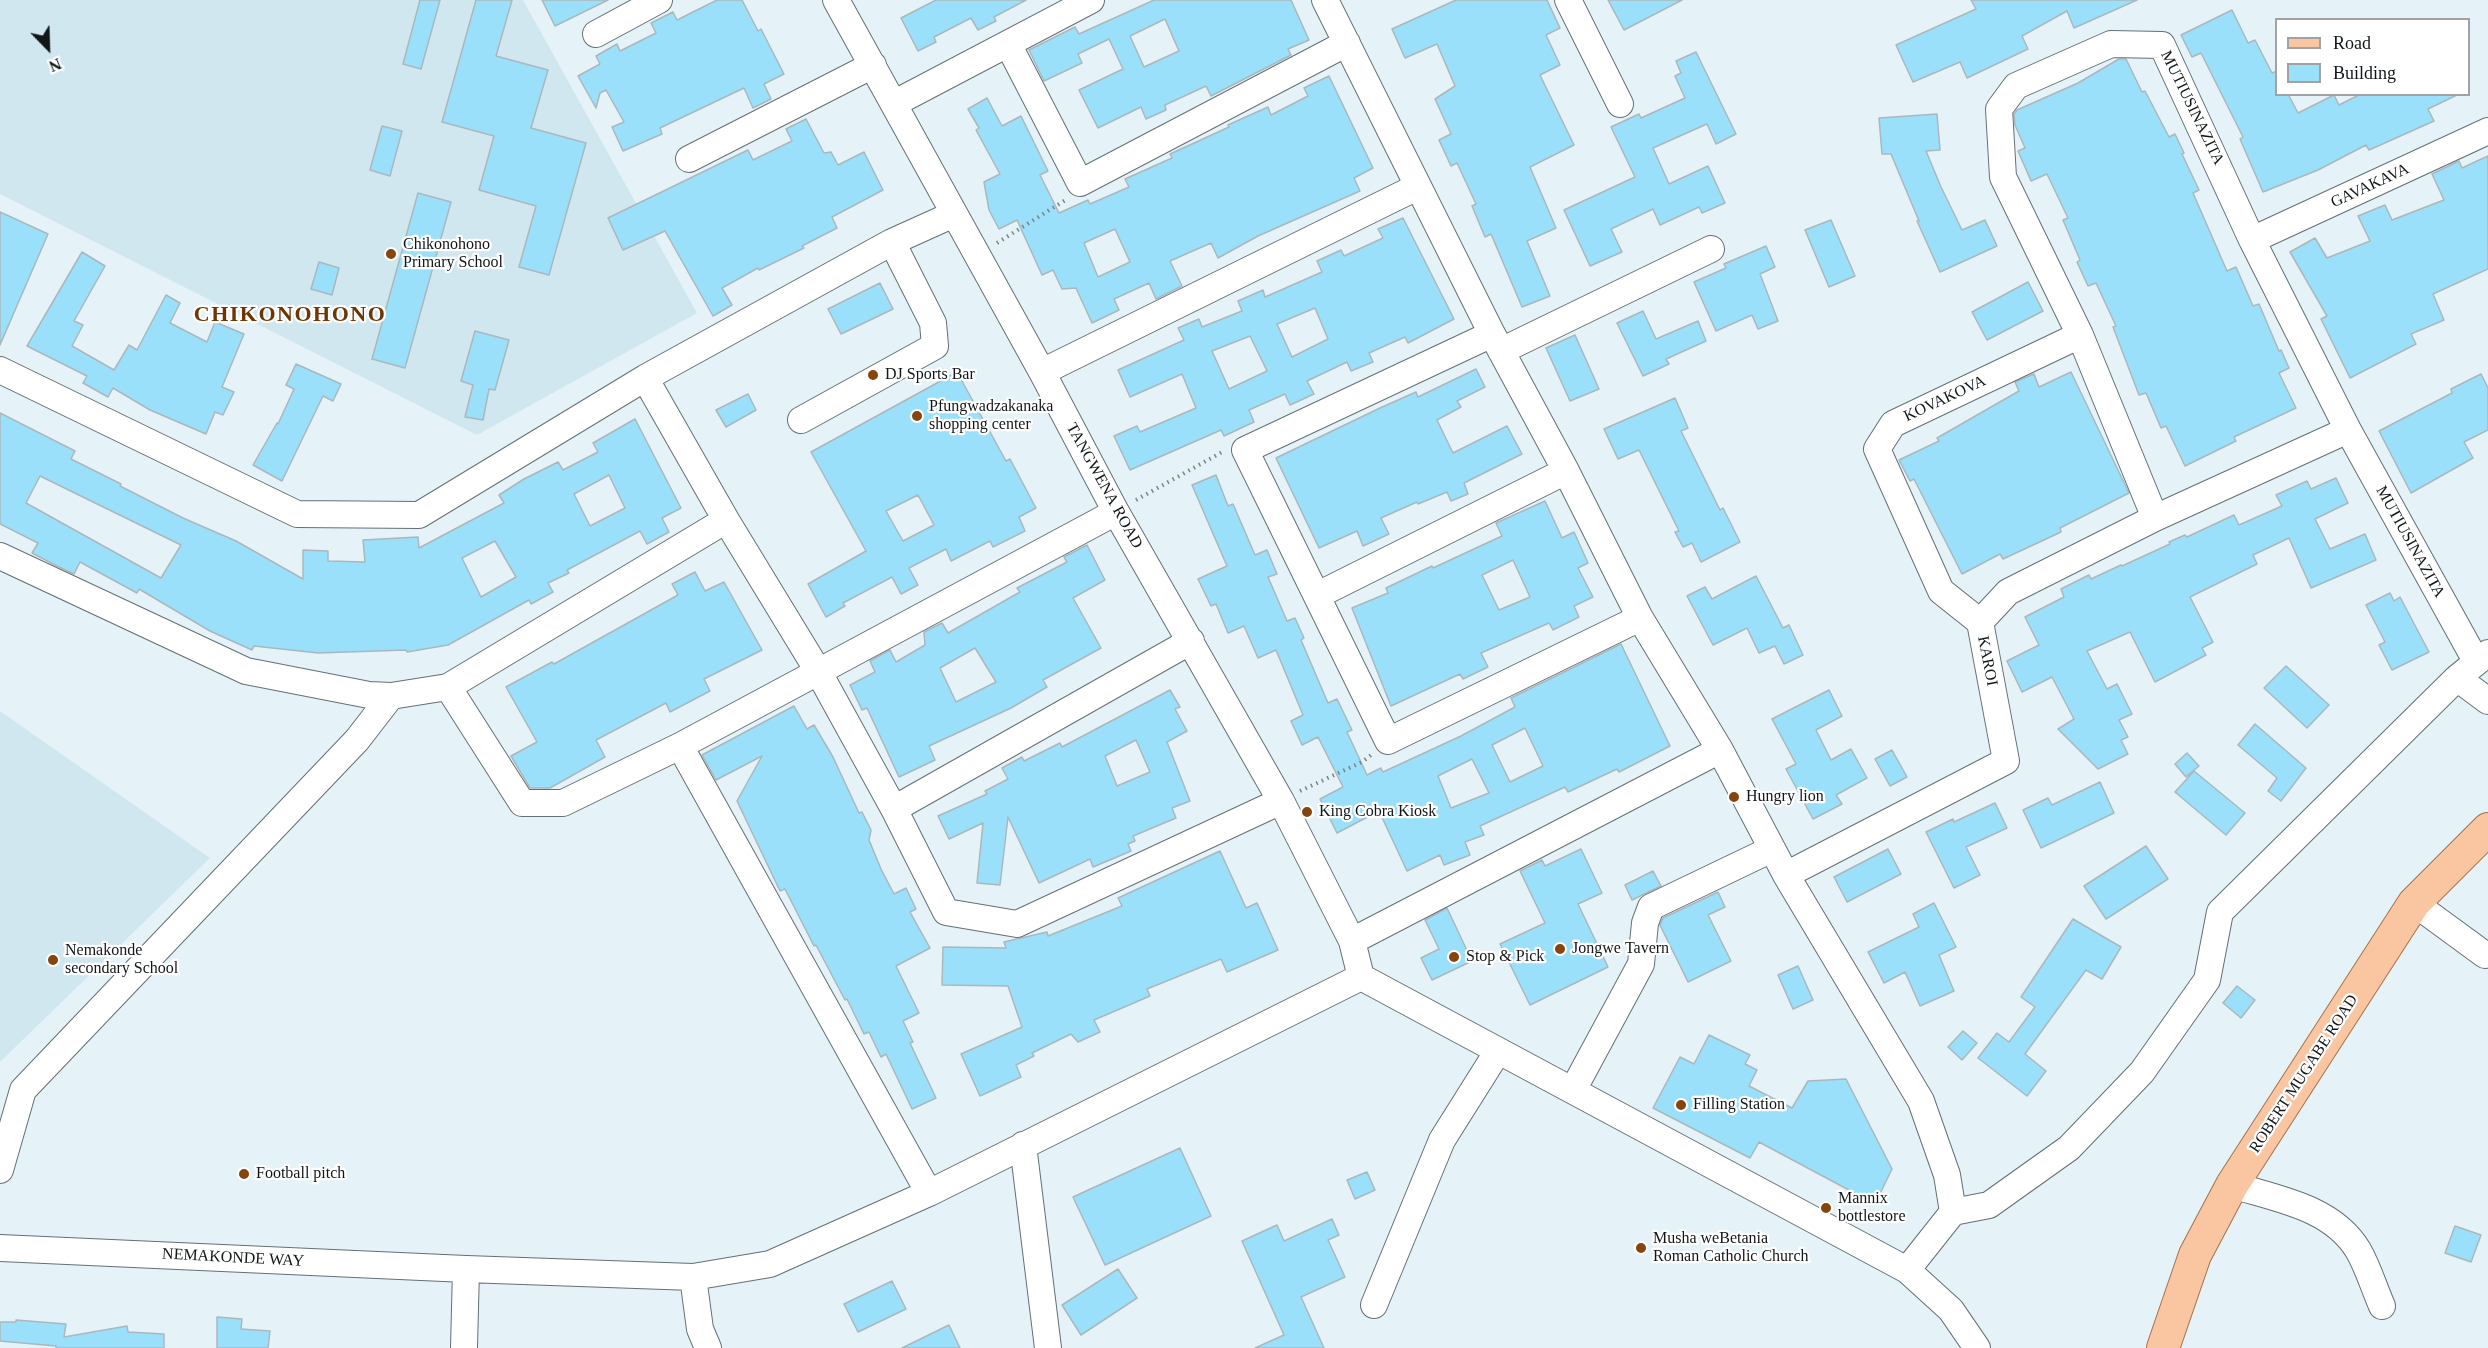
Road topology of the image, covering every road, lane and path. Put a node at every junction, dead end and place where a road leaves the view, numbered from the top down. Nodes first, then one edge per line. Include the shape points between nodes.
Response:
1 (659, 0) edge
2 (836, 0) edge
3 (1091, 0) edge
4 (1325, 0) edge
5 (1568, 0) edge
6 (596, 34) dead end
7 (1008, 44) junction
8 (1347, 44) junction
9 (873, 65) junction
10 (894, 103) junction
11 (1620, 104) dead end
12 (2488, 131) edge
13 (689, 159) dead end
14 (1080, 183) junction
15 (1417, 188) junction
16 (954, 214) junction
17 (2252, 240) junction
18 (892, 242) junction
19 (1711, 249) dead end
20 (977, 256) junction
21 (2080, 335) junction
22 (1496, 343) junction
23 (0, 370) edge
24 (1042, 372) junction
25 (645, 378) junction
26 (801, 420) dead end
27 (2348, 430) junction
28 (1245, 450) junction
29 (1566, 471) junction
30 (1116, 512) junction
31 (2155, 518) junction
32 (726, 520) junction
33 (0, 556) edge
34 (1317, 595) junction
35 (1640, 618) junction
36 (1980, 622) junction
37 (1191, 641) junction
38 (2474, 664) edge
39 (818, 671) junction
40 (448, 687) junction
41 (391, 696) junction
42 (2488, 701) edge
43 (1388, 741) junction
44 (680, 746) junction
45 (1720, 750) junction
46 (1281, 801) junction
47 (894, 809) junction
48 (2488, 829) edge
49 (1772, 849) junction
50 (1786, 875) junction
51 (2414, 903) junction
52 (1352, 941) junction
53 (2487, 955) edge
54 (1361, 977) junction
55 (1498, 1051) junction
56 (1573, 1090) junction
57 (1023, 1145) junction
58 (0, 1170) edge
59 (2232, 1185) junction
60 (929, 1193) junction
61 (1953, 1212) junction
62 (0, 1248) edge
63 (466, 1269) junction
64 (1907, 1269) junction
65 (693, 1277) junction
66 (1374, 1305) dead end
67 (2382, 1306) dead end
68 (464, 1348) edge
69 (708, 1348) edge
70 (1048, 1348) edge
71 (1977, 1348) edge
72 (2163, 1348) edge

1 - 6 street
2 - 9 street, TANGWENA ROAD
3 - 7 street
4 - 8 street
5 - 11 street
7 - 10 street
7 - 14 street
8 - 14 street
8 - 15 street
9 - 10 street, TANGWENA ROAD
9 - 13 street
10 - 16 street, TANGWENA ROAD
12 - 17 street, GAVAKAVA
14 - 20 path via 1075,194
15 - 22 street
15 - 24 street
16 - 18 street
16 - 20 street, TANGWENA ROAD
17 - 21 street, MUTIUSINAZITA via 2162,45 2111,44 2016,86 1999,109 2003,177
17 - 27 street, MUTIUSINAZITA
18 - 25 street
18 - 26 street via 933,323 935,346
19 - 22 street
20 - 24 street, TANGWENA ROAD
21 - 31 street, MUTIUSINAZITA
21 - 36 street, KOVAKOVA via 1893,424 1877,449 1941,591
22 - 28 street
22 - 29 street
23 - 25 street via 297,514 419,515
24 - 30 street, TANGWENA ROAD
25 - 32 street
27 - 31 street, KAROI
27 - 38 street, MUTIUSINAZITA
28 - 30 path via 1221,451
28 - 34 street
29 - 34 street
29 - 35 street
30 - 37 street, TANGWENA ROAD
30 - 39 street
31 - 36 street, KAROI via 2008,592
32 - 39 street
32 - 40 street
33 - 41 street via 246,671
34 - 43 street
35 - 43 street
35 - 45 street
36 - 50 street, KAROI via 2006,761
37 - 46 street, TANGWENA ROAD
37 - 47 street
38 - 42 street
38 - 61 street via 2220,912 2207,980 2142,1072 2110,1106 2069,1148 1989,1205
39 - 44 street
39 - 47 street
40 - 41 street
40 - 44 street via 522,803 563,803
41 - 58 street via 357,740 23,1090
43 - 46 path via 1362,762
44 - 60 street
45 - 49 street
45 - 52 street
46 - 47 street via 1017,924 946,912
46 - 52 street, TANGWENA ROAD
48 - 51 main road, ROBERT MUGABE ROAD
49 - 50 street
49 - 56 street via 1651,907 1641,964
50 - 61 street via 1921,1101 1947,1175
51 - 53 street
51 - 59 main road, ROBERT MUGABE ROAD
52 - 54 street, TANGWENA ROAD
54 - 55 street
54 - 57 street, NEMAKONDE WAY
55 - 56 street
55 - 66 street via 1442,1140
56 - 64 street
57 - 60 street, NEMAKONDE WAY
57 - 70 street
59 - 67 street via 2312,1210 2340,1227 2358,1251
59 - 72 main road, ROBERT MUGABE ROAD via 2195,1255
60 - 65 street, NEMAKONDE WAY via 770,1264
61 - 64 street
62 - 63 street, NEMAKONDE WAY
63 - 65 street, NEMAKONDE WAY
63 - 68 street
64 - 71 street via 1951,1310
65 - 69 street via 700,1329

